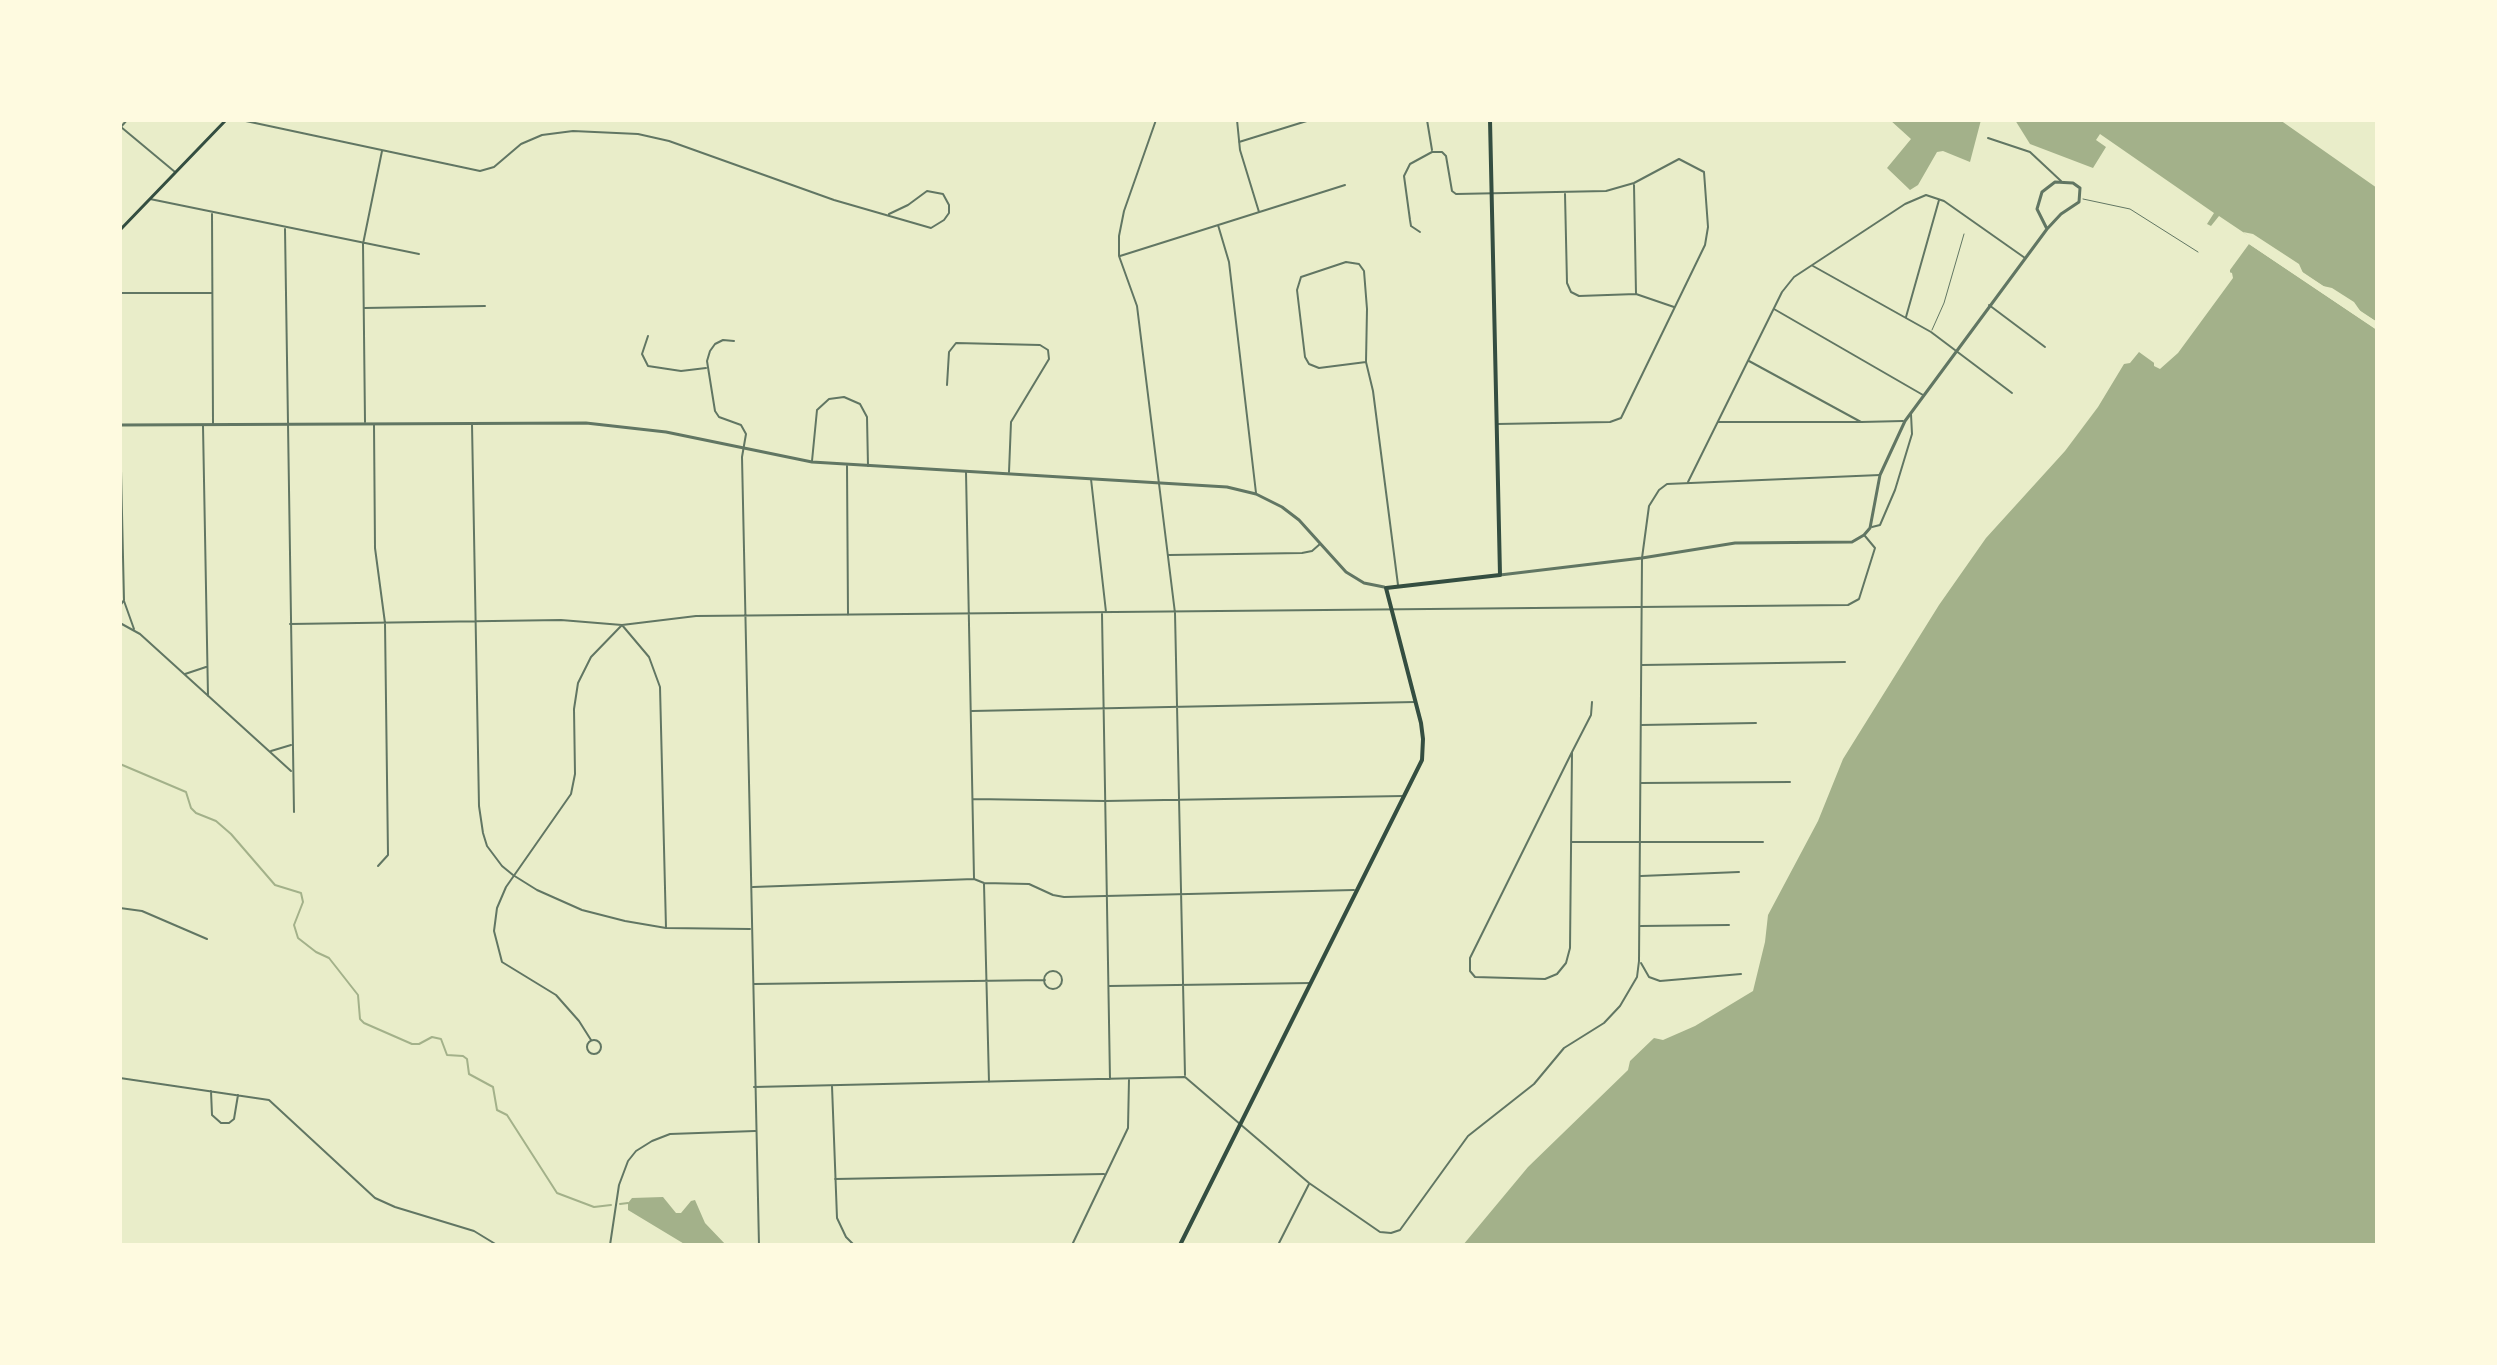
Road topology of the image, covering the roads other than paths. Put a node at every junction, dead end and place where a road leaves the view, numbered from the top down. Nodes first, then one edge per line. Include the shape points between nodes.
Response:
1 (127, 120) edge
2 (226, 120) edge
3 (241, 120) edge
4 (1156, 120) edge
5 (1237, 120) edge
6 (1310, 120) edge
7 (1427, 120) edge
8 (1490, 120) edge
9 (121, 128) edge
10 (1988, 138) dead end
11 (1238, 143) junction
12 (383, 150) junction
13 (1432, 152) junction
14 (175, 172) junction
15 (2061, 181) junction
16 (1634, 183) junction
17 (1345, 185) dead end
18 (1564, 193) junction
19 (1493, 194) junction
20 (1939, 198) junction
21 (149, 199) junction
22 (2080, 199) junction
23 (1259, 212) junction
24 (212, 213) junction
25 (889, 214) junction
26 (1218, 225) junction
27 (285, 229) junction
28 (2047, 229) junction
29 (120, 230) edge
30 (1420, 232) dead end
31 (1964, 234) dead end
32 (363, 244) junction
33 (2198, 252) dead end
34 (419, 254) dead end
35 (1119, 256) junction
36 (2025, 258) junction
37 (1812, 265) junction
38 (120, 293) edge
39 (211, 293) junction
40 (1636, 294) junction
41 (1989, 305) junction
42 (485, 306) dead end
43 (363, 308) junction
44 (1676, 308) junction
45 (1773, 309) junction
46 (1906, 317) junction
47 (1931, 332) junction
48 (648, 336) dead end
49 (734, 341) dead end
50 (2045, 347) dead end
51 (1956, 350) junction
52 (1748, 361) junction
53 (1366, 362) junction
54 (708, 368) junction
55 (947, 385) dead end
56 (2012, 393) dead end
57 (1923, 395) junction
58 (1911, 413) junction
59 (1905, 421) junction
60 (1718, 422) junction
61 (1861, 422) junction
62 (472, 423) junction
63 (286, 424) junction
64 (365, 424) junction
65 (374, 424) junction
66 (1497, 424) junction
67 (120, 425) edge
68 (203, 425) junction
69 (213, 425) junction
70 (743, 449) junction
71 (812, 462) junction
72 (847, 465) junction
73 (868, 466) junction
74 (966, 471) junction
75 (1009, 473) junction
76 (1880, 475) junction
77 (1090, 478) junction
78 (1159, 481) junction
79 (1688, 483) junction
80 (1256, 494) junction
81 (1870, 528) junction
82 (1864, 535) junction
83 (1320, 544) junction
84 (1168, 555) junction
85 (1642, 558) junction
86 (1500, 575) junction
87 (1386, 588) junction
88 (1399, 588) junction
89 (124, 600) junction
90 (120, 606) edge
91 (1641, 606) junction
92 (1391, 610) junction
93 (971, 613) junction
94 (1104, 613) junction
95 (1175, 613) junction
96 (746, 615) junction
97 (848, 615) junction
98 (476, 621) junction
99 (120, 623) edge
100 (385, 623) junction
101 (290, 624) junction
102 (622, 625) junction
103 (135, 630) junction
104 (1845, 662) dead end
105 (208, 665) junction
106 (1640, 665) junction
107 (184, 674) junction
108 (208, 696) junction
109 (1416, 702) junction
110 (1592, 702) dead end
111 (1104, 708) junction
112 (1178, 708) junction
113 (972, 711) junction
114 (1756, 723) dead end
115 (1640, 725) junction
116 (292, 744) junction
117 (269, 751) junction
118 (1572, 752) junction
119 (293, 773) junction
120 (1790, 782) dead end
121 (1640, 783) junction
122 (1406, 796) junction
123 (973, 799) junction
124 (1179, 800) junction
125 (1105, 801) junction
126 (294, 812) dead end
127 (1571, 842) junction
128 (1639, 842) junction
129 (1763, 842) dead end
130 (378, 866) dead end
131 (1739, 872) dead end
132 (513, 875) junction
133 (1639, 876) junction
134 (974, 879) junction
135 (984, 883) junction
136 (752, 887) junction
137 (1358, 890) junction
138 (1181, 893) junction
139 (1106, 895) junction
140 (120, 908) edge
141 (1729, 925) dead end
142 (1640, 926) junction
143 (666, 928) junction
144 (752, 929) junction
145 (207, 939) dead end
146 (1639, 961) junction
147 (1741, 974) dead end
148 (1045, 980) junction
149 (986, 981) junction
150 (1311, 983) junction
151 (753, 984) junction
152 (1183, 985) junction
153 (1108, 986) junction
154 (591, 1040) dead end
155 (1185, 1077) junction
156 (120, 1078) edge
157 (1129, 1078) junction
158 (1110, 1079) junction
159 (989, 1082) junction
160 (832, 1085) junction
161 (754, 1087) junction
162 (211, 1089) junction
163 (238, 1093) junction
164 (1240, 1125) junction
165 (755, 1131) junction
166 (1104, 1174) junction
167 (835, 1179) junction
168 (1309, 1183) junction
169 (497, 1245) edge
170 (610, 1245) edge
171 (759, 1245) edge
172 (854, 1245) edge
173 (1072, 1245) edge
174 (1180, 1245) edge
175 (1278, 1245) edge

1 - 9 street
2 - 14 main road
3 - 12 street
4 - 35 street via 1124,211
5 - 11 street
6 - 11 street
7 - 13 street
8 - 19 main road
9 - 14 street
10 - 15 street via 2030,152
11 - 23 street
12 - 25 street via 485,171 542,135 638,134
12 - 32 street
13 - 19 street via 1446,156 1454,193
13 - 30 street via 1410,164 1404,176 1411,226
14 - 21 main road
15 - 22 street via 2080,188
15 - 28 street via 2039,197 2037,209
16 - 18 street
16 - 40 street
16 - 44 street via 1679,159 1705,175 1707,240
17 - 23 street
18 - 19 street
18 - 40 street via 1571,292
19 - 66 main road
20 - 36 street
20 - 37 street via 1913,199
20 - 46 street
21 - 24 street
21 - 29 main road
22 - 28 street
22 - 33 lane via 2130,209
23 - 26 street
24 - 27 street
24 - 39 street
25 - 25 street via 931,228 944,220 949,205 943,194 927,191
26 - 35 street
26 - 80 street via 1229,262
27 - 32 street
27 - 63 street
28 - 36 street
31 - 47 lane
32 - 34 street
32 - 43 street
35 - 78 street via 1137,306
36 - 41 street
37 - 45 street via 1790,280
37 - 46 street
38 - 39 street
39 - 69 street
40 - 44 street
41 - 50 street
41 - 51 street
42 - 43 street
43 - 64 street
44 - 66 street via 1617,420
45 - 52 street
45 - 57 street
46 - 47 street
47 - 51 street
48 - 54 street via 642,354 651,368
49 - 54 street via 712,347
51 - 56 street
51 - 57 street
52 - 60 street
52 - 61 street
53 - 53 street via 1319,368 1309,364 1297,290 1301,277 1346,262 1362,267
53 - 88 street
54 - 70 street via 715,411 746,430
55 - 75 street via 949,352 956,343 1040,345 1048,350 1049,359 1011,422
57 - 58 street
58 - 59 street
58 - 81 street via 1912,434 1895,490 1880,525
59 - 61 street
59 - 76 street
60 - 61 street
60 - 79 street
62 - 65 street
62 - 70 street via 622,425
62 - 98 street
63 - 64 street
63 - 69 street
63 - 101 street
64 - 65 street
65 - 100 street via 375,548
66 - 86 main road
67 - 68 street
67 - 89 street
68 - 69 street
68 - 105 street
70 - 71 street
70 - 96 street
71 - 72 street
71 - 73 street via 817,410 829,399 844,397 857,401 866,412
72 - 73 street
72 - 97 street
73 - 74 street
74 - 75 street
74 - 93 street
75 - 77 street
76 - 79 street
76 - 81 street
77 - 78 street
77 - 94 street
78 - 80 street
78 - 84 street
79 - 85 street via 1667,484 1649,506
80 - 83 street via 1291,513
81 - 82 street
82 - 85 street via 1852,542 1735,543
82 - 91 street via 1875,548 1856,603
83 - 84 street via 1302,553
83 - 87 street via 1346,572
84 - 95 street
85 - 86 street
85 - 91 street
86 - 88 main road
87 - 88 main road
87 - 92 main road
89 - 90 street
89 - 103 street
91 - 92 street
91 - 106 street
92 - 95 street
92 - 109 main road
93 - 94 street
93 - 97 street
93 - 113 street
94 - 95 street
94 - 111 street
95 - 112 street
96 - 97 street
96 - 102 street
96 - 136 street
98 - 100 street
98 - 102 street
98 - 132 street via 480,819 493,857
99 - 103 street
100 - 101 street
100 - 130 street via 388,855
101 - 116 street
102 - 132 street via 591,657 578,683 571,794
102 - 143 street via 649,657 660,687
103 - 107 street
104 - 106 street
105 - 107 street
105 - 108 street
106 - 115 street
107 - 108 street
108 - 117 street
109 - 112 street
109 - 122 main road via 1423,751
110 - 118 street
111 - 112 street
111 - 113 street
111 - 125 street
112 - 124 street
113 - 123 street
114 - 115 street
115 - 121 street
116 - 117 street
116 - 119 street
117 - 119 street
118 - 127 street
118 - 127 street via 1472,954 1472,975 1539,980 1562,969 1570,948
119 - 126 street
120 - 121 street
121 - 128 street
122 - 124 street
122 - 137 main road
123 - 125 street
123 - 134 street
124 - 125 street
124 - 138 street
125 - 139 street
127 - 128 street
128 - 129 street
128 - 133 street
131 - 133 street
132 - 143 street via 582,910
132 - 154 street via 495,920 502,962 556,995
133 - 142 street
134 - 135 street
134 - 136 street
135 - 139 street via 1025,883 1064,897
135 - 149 street
136 - 144 street
137 - 138 street
137 - 150 main road
138 - 139 street
138 - 152 street
139 - 153 street
140 - 145 street via 142,911
141 - 142 street
142 - 146 street
143 - 144 street
144 - 151 street
146 - 147 street via 1649,977 1660,981
146 - 168 street via 1620,1006 1564,1048 1534,1084 1468,1136 1400,1230 1380,1232
148 - 148 street via 1054,988 1062,981 1054,971
148 - 149 street
149 - 151 street
149 - 159 street
150 - 152 street
150 - 164 main road
151 - 161 street
152 - 153 street
152 - 155 street
153 - 158 street
155 - 157 street
155 - 164 street
156 - 162 street
157 - 158 street
157 - 166 street via 1128,1128
158 - 159 street
159 - 160 street
160 - 161 street
160 - 167 street
161 - 165 street
162 - 163 street
162 - 163 street via 212,1115 225,1124 236,1116
163 - 169 street via 274,1103 375,1198 474,1231
164 - 168 street
164 - 174 main road
165 - 170 street via 670,1134 636,1151 619,1185
165 - 171 street
166 - 167 street
166 - 173 street
167 - 172 street via 837,1218
168 - 175 street

